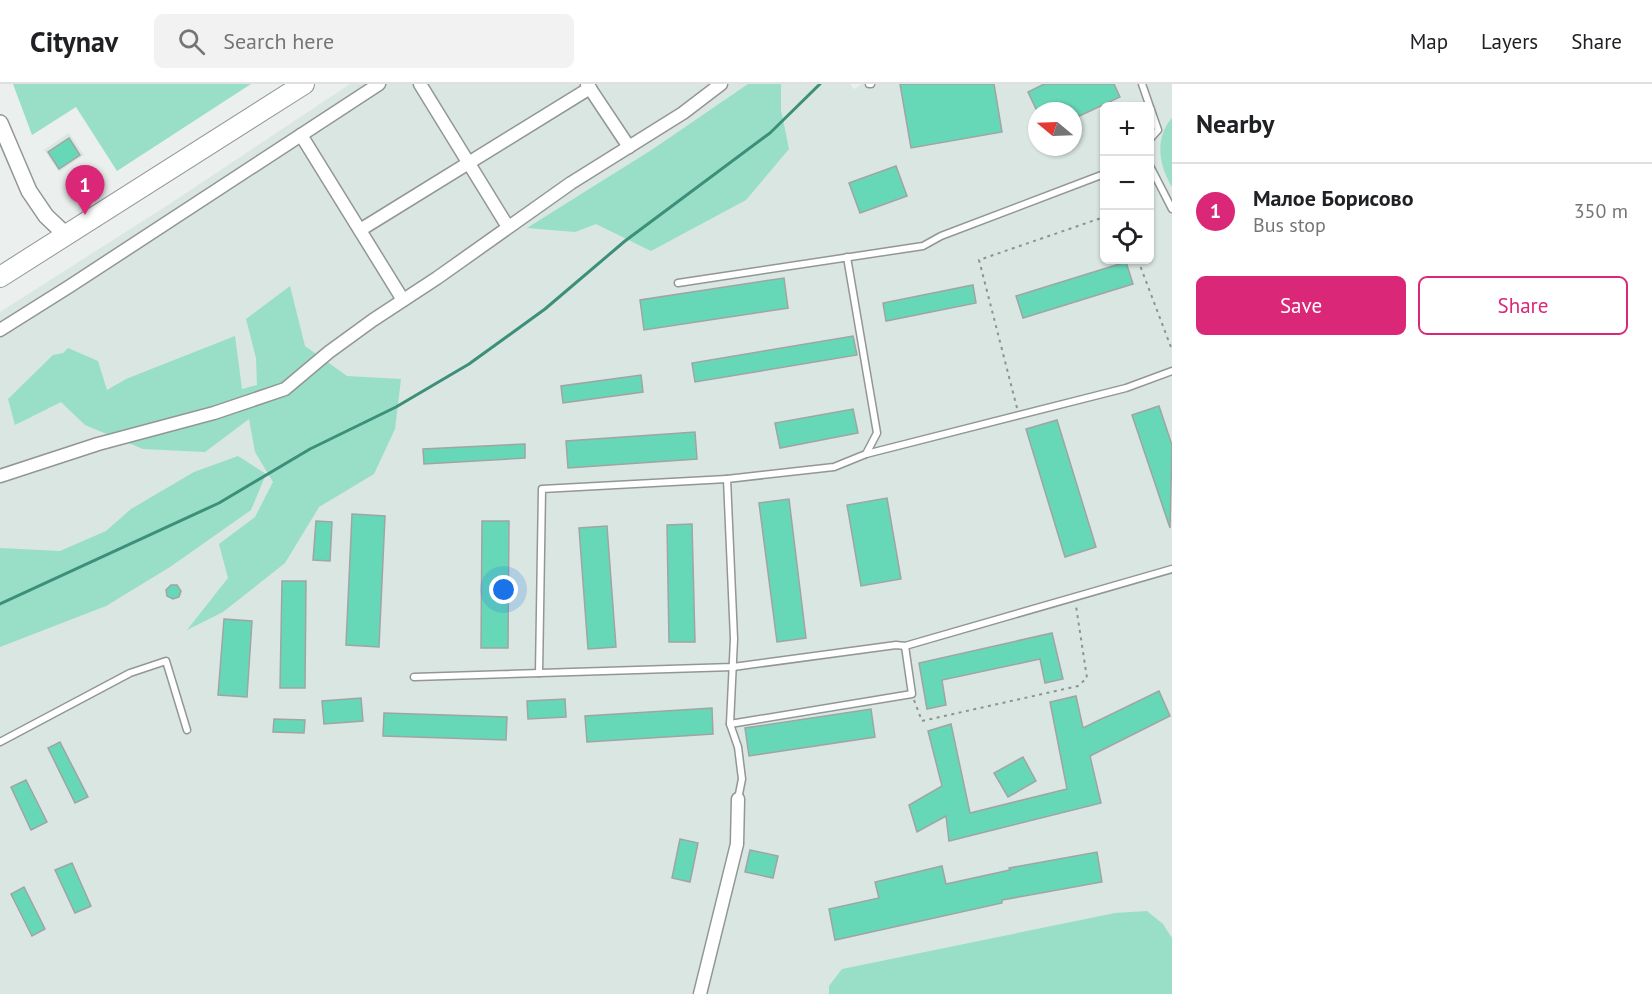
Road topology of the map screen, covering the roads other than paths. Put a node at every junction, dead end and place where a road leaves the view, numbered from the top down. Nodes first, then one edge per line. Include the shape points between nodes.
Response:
1 (304, 84) edge
2 (379, 84) edge
3 (420, 84) edge
4 (721, 84) edge
5 (1142, 84) edge
6 (589, 86) edge
7 (1148, 102) edge
8 (1154, 118) edge
9 (0, 123) edge
10 (1154, 134) edge
11 (301, 135) junction
12 (629, 147) junction
13 (469, 163) junction
14 (1154, 175) edge
15 (1100, 176) edge
16 (1172, 209) edge
17 (508, 227) junction
18 (360, 230) junction
19 (66, 235) junction
20 (847, 257) junction
21 (0, 278) edge
22 (678, 283) dead end
23 (403, 300) junction
24 (0, 330) edge
25 (1172, 371) edge
26 (866, 454) junction
27 (0, 476) edge
28 (727, 479) junction
29 (1172, 569) edge
30 (905, 646) junction
31 (733, 667) junction
32 (539, 674) junction
33 (414, 678) dead end
34 (730, 724) junction
35 (187, 730) dead end
36 (0, 742) edge
37 (738, 799) joint
38 (700, 994) edge

1 - 19 main road
2 - 11 street
3 - 13 street
4 - 12 street
5 - 7 lane
6 - 12 street
6 - 13 street
8 - 10 lane via 1158,130
9 - 19 street via 29,191 46,216
11 - 18 street
11 - 24 street
12 - 17 street
13 - 17 street
13 - 18 street
14 - 16 lane
15 - 20 lane via 923,246
17 - 23 street
18 - 23 street
19 - 21 main road
20 - 22 lane
20 - 26 lane via 877,433
23 - 27 street via 329,352 285,389
25 - 26 lane via 1126,388
26 - 28 lane via 834,467
28 - 31 lane
28 - 32 lane via 542,489
29 - 30 lane
30 - 31 lane
30 - 34 lane via 912,694
31 - 32 lane
31 - 34 lane
32 - 33 lane
34 - 37 lane via 742,779
35 - 36 lane via 166,661 130,673
37 - 38 street via 737,844

